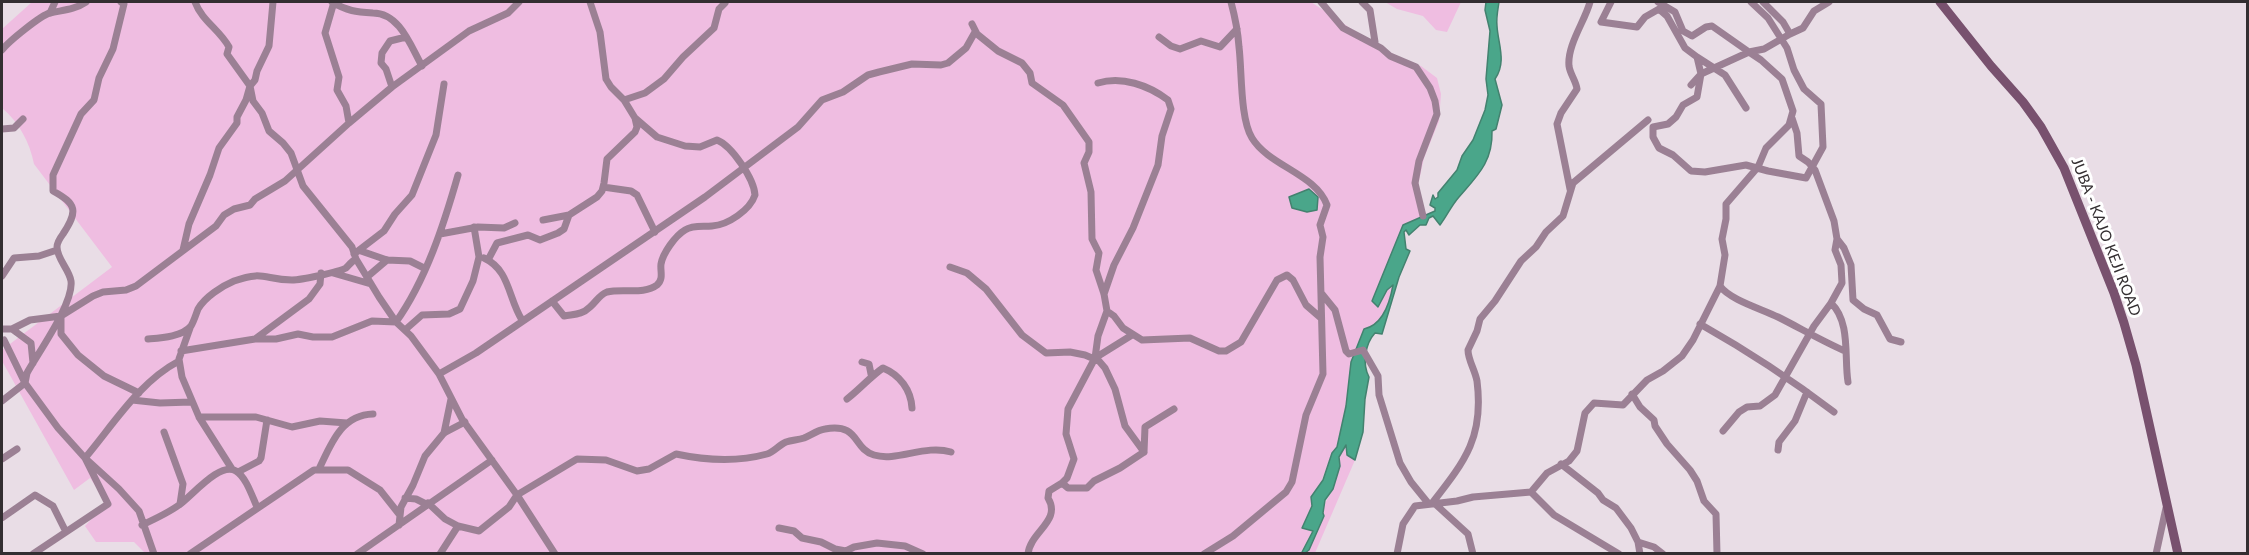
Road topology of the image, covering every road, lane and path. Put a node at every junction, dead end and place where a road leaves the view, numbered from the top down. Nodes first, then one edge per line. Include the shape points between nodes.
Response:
1 (55, 2) edge
2 (86, 2) edge
3 (121, 2) edge
4 (195, 2) edge
5 (273, 2) edge
6 (333, 2) edge
7 (519, 2) edge
8 (590, 2) edge
9 (1231, 2) edge
10 (1321, 2) edge
11 (1362, 2) edge
12 (1590, 2) edge
13 (1611, 2) edge
14 (1658, 2) edge
15 (1751, 2) edge
16 (1763, 2) edge
17 (1829, 2) edge
18 (1940, 2) edge
19 (725, 3) edge
20 (50, 13) junction
21 (1237, 29) junction
22 (1790, 34) junction
23 (406, 37) dead end
24 (1159, 37) dead end
25 (1375, 42) dead end
26 (2, 50) edge
27 (1749, 52) junction
28 (1697, 57) junction
29 (423, 66) junction
30 (1716, 69) junction
31 (1701, 74) junction
32 (1098, 82) dead end
33 (444, 84) dead end
34 (1690, 84) dead end
35 (250, 86) junction
36 (392, 87) junction
37 (624, 100) junction
38 (1746, 108) dead end
39 (635, 118) junction
40 (1792, 118) junction
41 (22, 119) dead end
42 (1648, 120) dead end
43 (349, 123) junction
44 (2, 129) edge
45 (744, 168) junction
46 (297, 169) junction
47 (458, 175) dead end
48 (603, 188) junction
49 (1570, 189) junction
50 (569, 215) junction
51 (1423, 216) dead end
52 (543, 220) dead end
53 (515, 223) dead end
54 (474, 227) junction
55 (655, 232) junction
56 (440, 234) junction
57 (1837, 239) junction
58 (57, 250) junction
59 (183, 250) junction
60 (357, 255) junction
61 (479, 257) junction
62 (387, 260) junction
63 (488, 260) junction
64 (950, 267) dead end
65 (424, 268) junction
66 (321, 273) junction
67 (333, 273) junction
68 (2, 276) edge
69 (369, 280) junction
70 (1720, 286) junction
71 (1104, 294) junction
72 (1321, 294) junction
73 (552, 301) junction
74 (1831, 303) junction
75 (1107, 311) junction
76 (61, 316) junction
77 (1321, 318) junction
78 (522, 320) junction
79 (396, 322) junction
80 (1700, 324) junction
81 (190, 327) junction
82 (2, 329) edge
83 (12, 329) junction
84 (405, 330) junction
85 (1810, 334) junction
86 (1132, 335) junction
87 (2, 339) edge
88 (148, 339) dead end
89 (255, 339) junction
90 (1901, 342) dead end
91 (181, 351) junction
92 (1845, 351) junction
93 (1095, 358) junction
94 (179, 361) junction
95 (862, 362) dead end
96 (33, 363) junction
97 (872, 374) junction
98 (439, 375) junction
99 (1785, 379) junction
100 (25, 382) junction
101 (1848, 382) dead end
102 (1807, 392) junction
103 (139, 393) junction
104 (1632, 394) junction
105 (451, 399) junction
106 (847, 399) dead end
107 (132, 400) junction
108 (2, 401) edge
109 (191, 402) junction
110 (912, 408) dead end
111 (1173, 409) dead end
112 (1834, 412) dead end
113 (373, 414) dead end
114 (199, 417) junction
115 (267, 420) junction
116 (465, 422) junction
117 (347, 423) junction
118 (1723, 431) dead end
119 (164, 432) dead end
120 (444, 433) junction
121 (17, 449) dead end
122 (1778, 450) dead end
123 (951, 452) dead end
124 (1144, 452) junction
125 (85, 458) junction
126 (2, 459) edge
127 (492, 460) junction
128 (1561, 464) junction
129 (319, 469) junction
130 (235, 471) junction
131 (1062, 483) junction
132 (1531, 492) junction
133 (517, 495) junction
134 (405, 498) junction
135 (2167, 502) junction
136 (427, 503) junction
137 (1431, 503) junction
138 (180, 504) junction
139 (257, 507) junction
140 (399, 514) junction
141 (2, 518) edge
142 (142, 525) junction
143 (399, 525) junction
144 (458, 526) junction
145 (779, 528) dead end
146 (66, 532) junction
147 (1638, 542) junction
148 (358, 553) edge
149 (33, 554) edge
150 (154, 554) edge
151 (190, 554) edge
152 (440, 554) edge
153 (555, 554) edge
154 (923, 554) edge
155 (1028, 554) edge
156 (1204, 554) edge
157 (1396, 554) edge
158 (1473, 554) edge
159 (1618, 554) edge
160 (1640, 554) edge
161 (1663, 554) edge
162 (1717, 554) edge
163 (2156, 554) edge
164 (2178, 554) edge

1 - 20 street
2 - 20 street
3 - 58 street via 122,19 94,100 81,114 53,175 53,191 69,200 73,210
4 - 35 street via 202,17 225,40 227,54
5 - 35 street via 271,40
6 - 29 street via 357,13 375,12 391,18
6 - 43 street via 325,33 339,77 337,90
7 - 29 street via 508,13 469,31
8 - 37 street via 600,32 606,79
9 - 21 street
10 - 51 street via 1343,28 1416,67 1430,88 1437,114 1415,183
11 - 25 street via 1370,10
12 - 49 street via 1569,61 1577,89 1557,124
13 - 28 street via 1601,22 1636,27 1659,9 1685,48
14 - 27 street via 1675,12 1683,31 1692,36 1712,26
15 - 31 street via 1768,18 1787,48 1804,89 1821,104 1824,147 1806,178 1746,165 1690,171 1659,148 1653,127 1668,124 1683,105 1697,97
16 - 22 street
17 - 22 street via 1814,11 1803,28
18 - 135 main road, JUBA - KAJO KEJI ROAD via 2023,102 2064,168 2124,323
19 - 37 street via 719,9 714,28 663,79 645,93
20 - 26 street
21 - 24 street via 1220,47 1201,41 1180,49
21 - 72 street via 1250,135 1266,154 1317,188 1326,201 1320,225
22 - 27 street via 1764,50
23 - 36 street via 390,41 381,58
27 - 30 street
27 - 40 street via 1782,79
28 - 30 street
28 - 31 street
29 - 36 street
30 - 31 street
30 - 38 street via 1725,75
31 - 34 street
32 - 71 street via 1121,79 1136,84 1168,100 1171,109 1158,165
33 - 60 street via 436,135 412,195 384,231
35 - 46 street via 266,127 291,153
35 - 59 street via 237,123 216,153
36 - 43 street
37 - 39 street
39 - 45 street via 657,137 685,146 700,147 717,140 724,143
39 - 48 street via 635,132 607,159
40 - 57 street via 1799,156 1815,170
40 - 70 street via 1726,204
41 - 44 street via 11,129
42 - 49 street
43 - 46 street
45 - 55 street
45 - 71 street via 798,127 822,100 873,73 912,64 948,63 966,48 973,28 998,51 1022,63 1032,83 1063,105 1089,142 1084,163 1091,192 1092,239 1100,253 1096,270
45 - 73 street via 754,188 754,199 726,223 682,231 666,253 661,281 656,286 606,292 576,315 564,316
46 - 59 street via 250,205 224,215 216,226
46 - 60 street via 303,186
47 - 56 street
48 - 50 street via 597,197
48 - 55 street via 638,195
49 - 137 street via 1562,218 1521,261 1480,319 1468,350 1477,381 1475,437 1454,476
50 - 52 street
50 - 63 street via 564,229 558,233 540,240 528,236 497,243
53 - 54 street via 504,228
54 - 56 street
54 - 61 street
55 - 73 street
56 - 65 street
57 - 74 street via 1835,250 1842,283
57 - 90 street via 1851,265 1853,300 1877,315 1890,339
58 - 68 street via 14,258
58 - 76 street via 71,284
59 - 76 street via 136,286 102,292
60 - 62 street
60 - 67 street
60 - 69 street
61 - 63 street
61 - 84 street via 460,309 449,315 422,315
62 - 65 street via 410,261
62 - 69 street
63 - 78 street via 500,269
64 - 93 street via 967,273 986,290 1022,335 1046,353 1070,352
65 - 79 street
66 - 67 street
66 - 81 street via 294,280 258,274 227,284 204,301
66 - 89 street via 320,284 309,299
67 - 69 street
69 - 79 street
70 - 80 street
70 - 85 street
71 - 75 street
72 - 77 street
72 - 137 street via 1335,310 1347,353 1363,350 1376,373 1378,395 1400,463
73 - 78 street
74 - 85 street
74 - 92 street via 1844,326
75 - 86 street
75 - 93 street
76 - 83 street via 30,320
76 - 96 street
76 - 103 street via 61,334 78,355 104,375
77 - 86 street via 1306,305 1287,274 1277,280 1241,342 1232,349 1219,351 1190,338 1142,340
77 - 156 street via 1323,374 1306,415 1292,482 1286,492 1233,536
78 - 98 street
79 - 84 street
79 - 89 street via 372,321 332,337 298,334
80 - 99 street
80 - 104 street via 1682,356
81 - 88 street
81 - 91 street
82 - 83 street
83 - 96 street via 31,343
84 - 98 street
85 - 92 street
85 - 99 street
86 - 93 street
87 - 100 street
89 - 91 street
91 - 94 street
92 - 101 street
93 - 124 street via 1115,388 1125,426
93 - 131 street via 1068,409 1066,434 1074,459
94 - 103 street via 159,373
94 - 109 street
95 - 97 street via 869,364
96 - 100 street
97 - 106 street
97 - 110 street via 883,368 903,383 911,396
98 - 105 street
99 - 102 street
99 - 118 street via 1775,395 1760,406 1747,406
100 - 108 street
100 - 125 street via 58,429
102 - 112 street
102 - 122 street
103 - 107 street
104 - 128 street via 1623,405 1594,402 1582,424 1577,451
104 - 162 street via 1690,470 1704,501 1716,514
105 - 116 street
105 - 120 street
107 - 109 street
107 - 125 street
109 - 114 street
111 - 124 street via 1145,427
113 - 117 street via 357,416
114 - 115 street
114 - 130 street
115 - 117 street via 292,427 320,421
115 - 130 street via 261,458
116 - 120 street
116 - 127 street
117 - 129 street
119 - 138 street via 183,484
120 - 134 street via 425,456
121 - 126 street
123 - 133 street via 873,455 846,430 823,429 785,442 768,454 702,459 676,454 650,469 637,471 606,460 577,459
124 - 131 street via 1088,488 1068,488
125 - 142 street via 139,511
125 - 146 street via 108,504
127 - 133 street
127 - 136 street
128 - 132 street
128 - 147 street via 1616,508
129 - 139 street
129 - 140 street via 348,471 380,490
130 - 138 street via 219,472
130 - 139 street
131 - 155 street via 1049,491 1052,513 1032,541
132 - 137 street
132 - 159 street via 1554,515
133 - 144 street via 509,507 479,531
133 - 153 street
134 - 136 street
134 - 140 street
135 - 163 street
135 - 164 main road, JUBA - KAJO KEJI ROAD
136 - 143 street
136 - 144 street
137 - 157 street via 1415,506 1409,512
137 - 158 street via 1468,534
138 - 142 street
139 - 151 street
140 - 143 street
141 - 146 street via 35,495 53,506
142 - 150 street
143 - 148 street
144 - 152 street
145 - 154 street via 846,551 877,543 905,546
146 - 149 street
147 - 160 street
147 - 161 street

